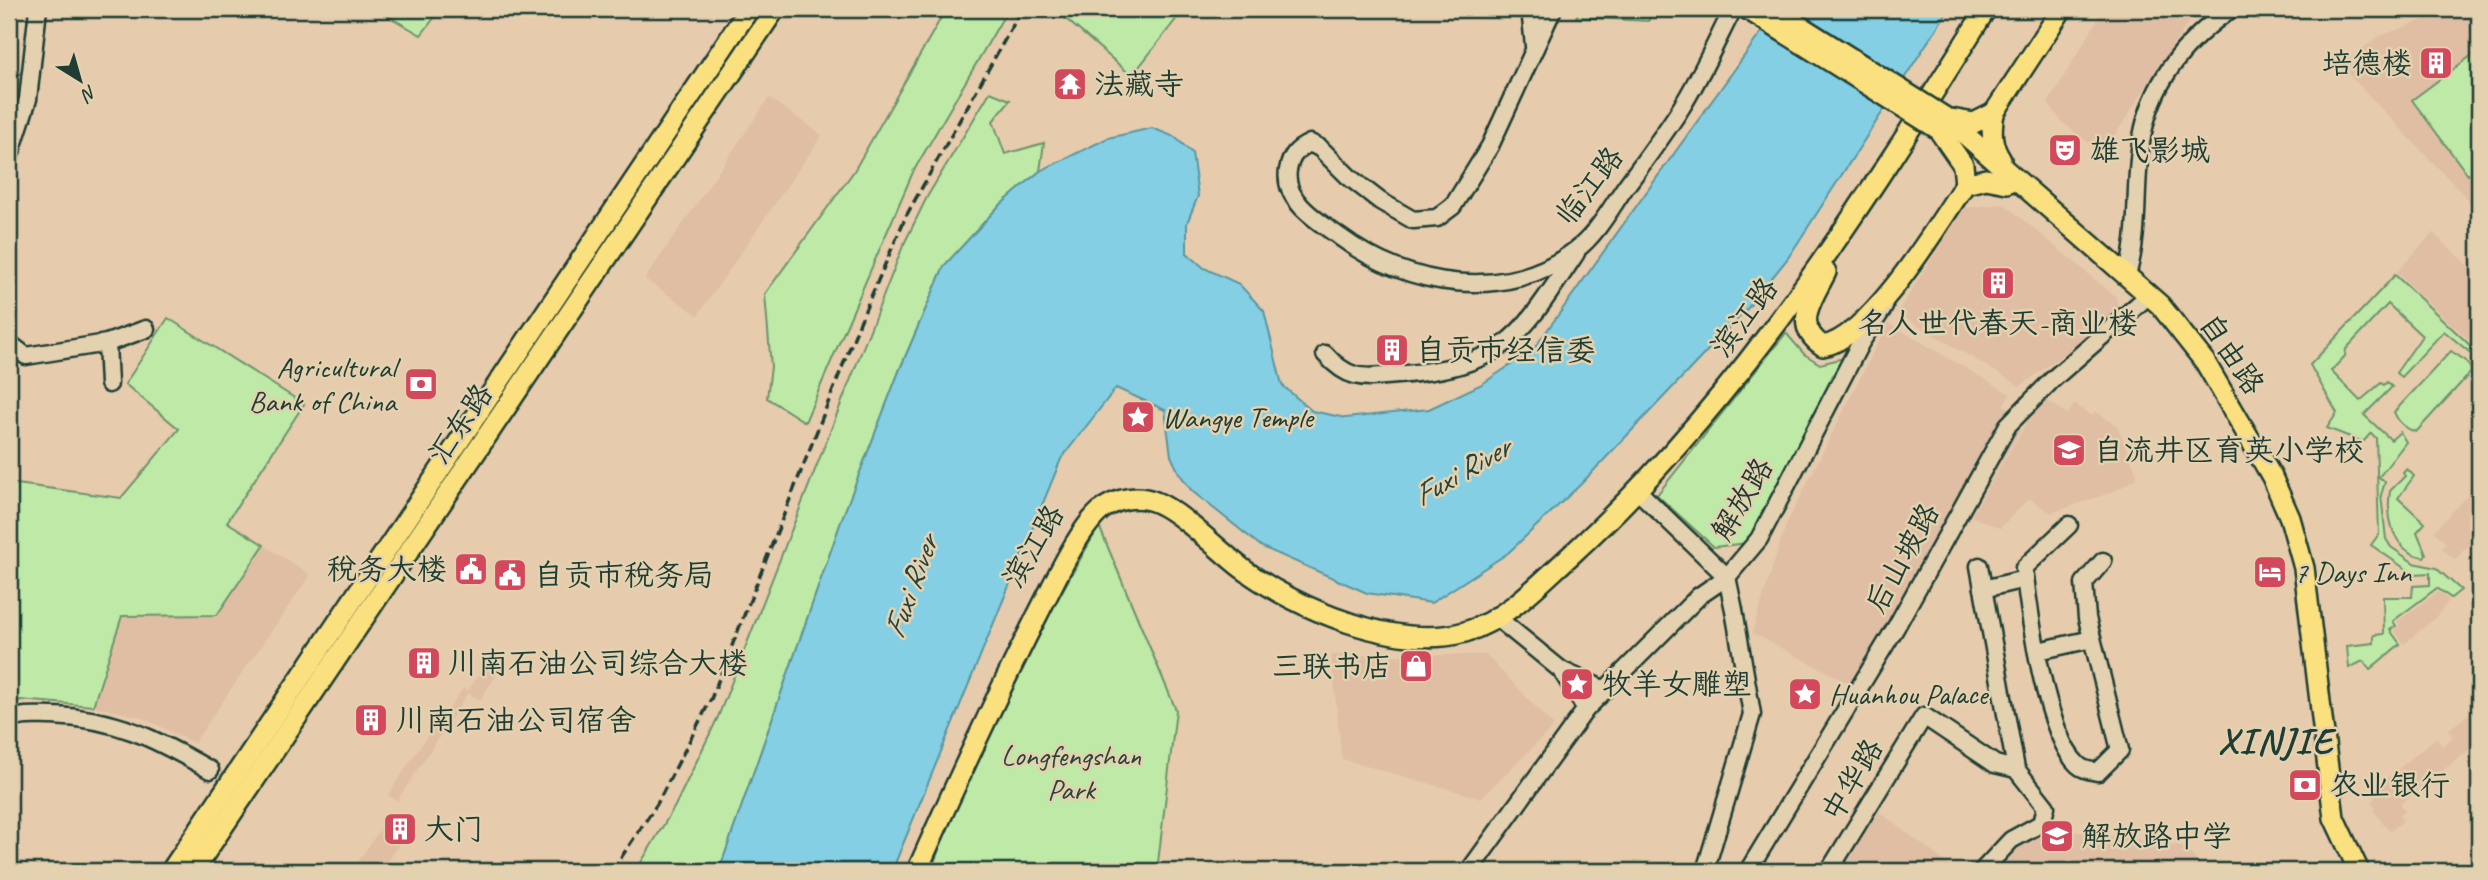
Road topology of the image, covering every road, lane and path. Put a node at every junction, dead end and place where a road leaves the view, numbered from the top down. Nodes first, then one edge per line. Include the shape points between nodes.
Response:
1 (38, 9) edge
2 (749, 9) edge
3 (775, 9) edge
4 (1530, 9) edge
5 (1553, 9) edge
6 (1733, 9) edge
7 (1747, 9) edge
8 (1773, 9) edge
9 (1986, 9) edge
10 (2063, 9) edge
11 (2231, 9) edge
12 (1534, 46) junction
13 (1994, 113) junction
14 (1942, 123) junction
15 (9, 158) edge
16 (2006, 175) junction
17 (1965, 184) junction
18 (1839, 236) junction
19 (1579, 248) junction
20 (1910, 267) junction
21 (2127, 275) junction
22 (2141, 302) junction
23 (146, 329) dead end
24 (107, 342) junction
25 (9, 343) edge
26 (1325, 354) dead end
27 (109, 384) dead end
28 (1638, 491) junction
29 (2069, 525) dead end
30 (2104, 561) dead end
31 (1979, 566) dead end
32 (1727, 577) junction
33 (2025, 579) junction
34 (1983, 589) junction
35 (1495, 616) junction
36 (2092, 639) junction
37 (2038, 652) junction
38 (1561, 670) junction
39 (1604, 689) junction
40 (1586, 709) junction
41 (9, 720) edge
42 (2016, 769) junction
43 (210, 770) dead end
44 (171, 871) edge
45 (193, 871) edge
46 (908, 871) edge
47 (917, 871) edge
48 (1469, 871) edge
49 (1705, 871) edge
50 (1748, 871) edge
51 (1829, 871) edge
52 (1982, 871) edge
53 (2346, 871) edge
54 (2359, 871) edge

1 - 15 street via 27,99
2 - 44 main road, 汇东路
3 - 45 main road, 汇东路
4 - 12 street
5 - 12 street
6 - 19 street, 临江路 via 1681,108
7 - 14 main road, bridge
8 - 14 main road, bridge
9 - 18 main road, 滨江路
10 - 13 main road
11 - 21 street via 2186,47 2155,94 2142,137 2134,252
12 - 19 street, 临江路 via 1490,145 1453,206 1437,218 1413,219 1380,201 1310,143 1296,149 1286,182 1306,211 1356,249 1391,267 1443,281 1501,283 1554,264
13 - 14 main road via 1974,123
13 - 16 main road via 1994,149
14 - 16 main road, 自由路
14 - 17 main road via 1963,165
16 - 17 main road
16 - 21 main road, 自由路
16 - 22 main road, 自由路
17 - 20 main road, 解放路
18 - 20 main road via 1805,315 1812,339 1823,346 1836,344 1856,328
18 - 28 main road, 滨江路 via 1773,331
19 - 26 street via 1525,325 1484,358 1434,372 1363,379 1338,369
20 - 32 street, 解放路 via 1861,342 1759,539
21 - 54 main road, 自由路 via 2160,305 2205,362 2272,477 2290,518 2304,568 2334,817
22 - 50 street, 后山坡路 via 2008,425 1896,627
22 - 53 main road, 自由路 via 2196,369 2263,482 2279,521 2291,572 2322,820
23 - 24 street
24 - 25 street via 26,355
24 - 27 street
28 - 32 street
28 - 35 main road, 滨江路 via 1524,598
29 - 33 street via 2024,568
30 - 36 street via 2084,583
31 - 34 street
32 - 39 street, 解放路 via 1699,596
32 - 49 street via 1752,714
33 - 34 street
33 - 37 street
34 - 42 street
35 - 38 street
35 - 46 main road, 滨江路 via 1418,628 1369,619 1298,590 1251,563 1166,496 1131,487 1096,501 1064,543 979,710
35 - 47 main road, 滨江路 via 1466,632 1429,636 1369,629 1300,602 1247,572 1161,504 1132,496 1102,509 1071,550 980,726
36 - 37 street
36 - 37 street via 2120,750 2098,772 2079,767 2060,740
38 - 39 street
38 - 40 street
39 - 40 street, 解放路
40 - 48 street, 解放路
41 - 43 street via 19,715 76,717 114,724 150,736
42 - 51 street, 中华路 via 1995,764 1924,716
42 - 52 street via 2046,807 2042,823 2011,840

